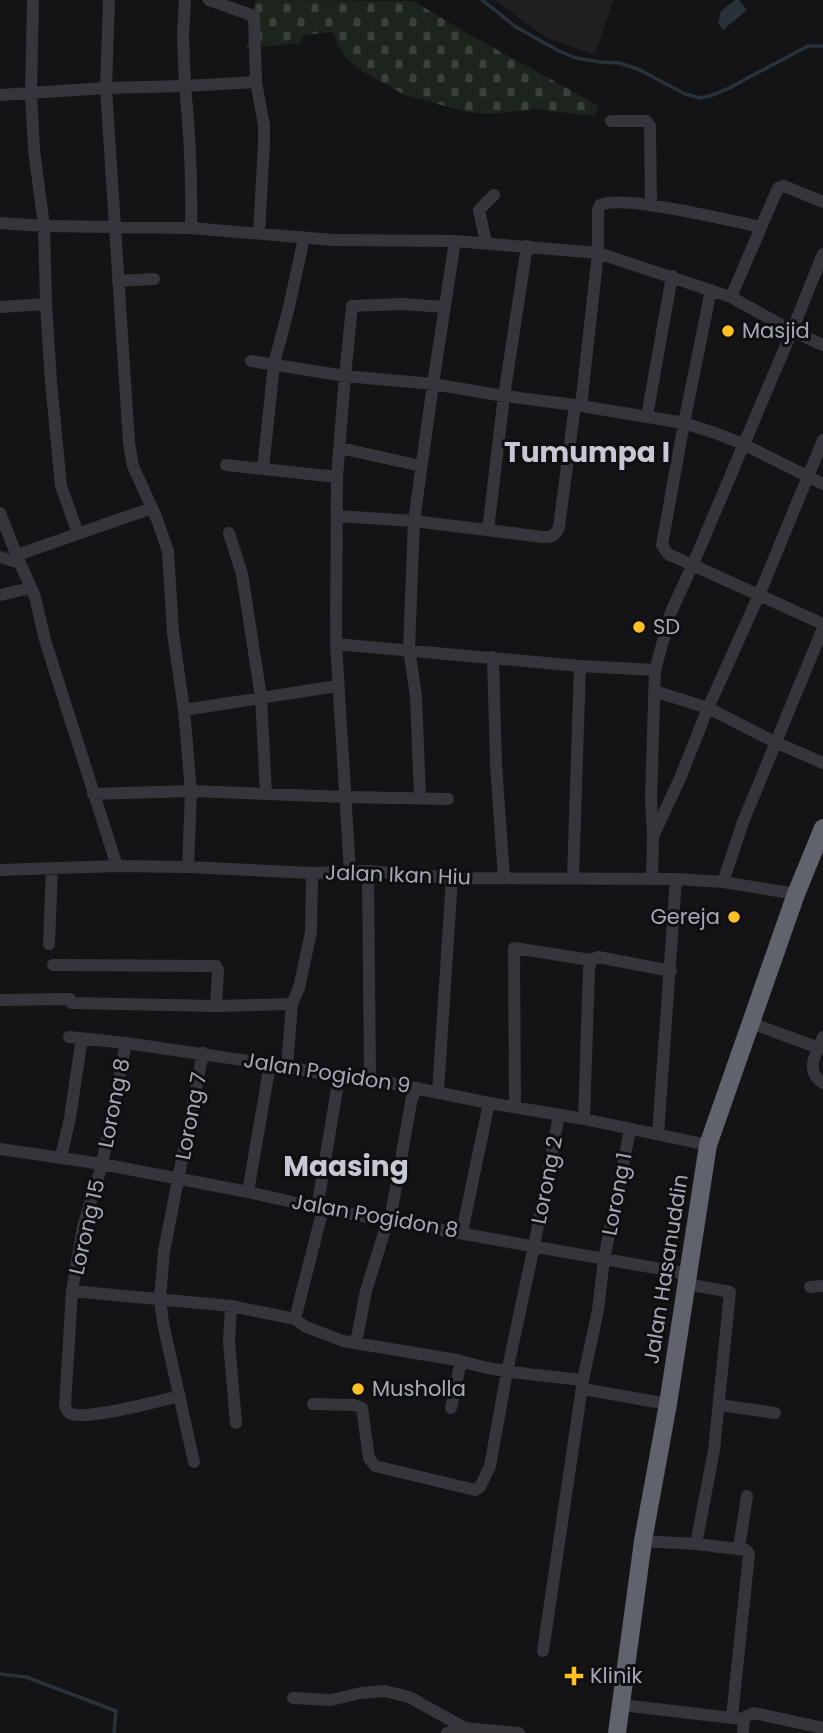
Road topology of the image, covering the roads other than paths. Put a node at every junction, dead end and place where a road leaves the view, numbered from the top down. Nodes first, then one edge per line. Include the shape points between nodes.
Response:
1 (33, 0) edge
2 (109, 0) edge
3 (185, 0) edge
4 (209, 0) edge
5 (256, 82) junction
6 (185, 86) junction
7 (106, 88) junction
8 (31, 93) junction
9 (0, 95) edge
10 (611, 121) dead end
11 (494, 195) dead end
12 (823, 202) edge
13 (651, 205) junction
14 (0, 223) edge
15 (44, 226) junction
16 (115, 227) junction
17 (761, 227) junction
18 (191, 228) junction
19 (259, 233) junction
20 (304, 238) junction
21 (455, 241) junction
22 (486, 243) junction
23 (527, 246) junction
24 (598, 253) junction
25 (823, 254) edge
26 (672, 276) junction
27 (154, 279) dead end
28 (118, 281) junction
29 (711, 290) junction
30 (731, 297) junction
31 (46, 304) junction
32 (0, 307) edge
33 (445, 307) junction
34 (792, 331) junction
35 (823, 345) edge
36 (251, 361) dead end
37 (274, 365) junction
38 (345, 376) junction
39 (433, 384) junction
40 (504, 396) junction
41 (578, 405) junction
42 (647, 416) junction
43 (684, 424) junction
44 (823, 440) edge
45 (743, 444) junction
46 (340, 448) junction
47 (226, 465) dead end
48 (421, 466) junction
49 (263, 469) junction
50 (337, 477) junction
51 (807, 478) junction
52 (823, 484) edge
53 (152, 508) junction
54 (0, 513) edge
55 (337, 516) junction
56 (414, 521) junction
57 (488, 530) junction
58 (78, 533) junction
59 (229, 533) dead end
60 (0, 557) edge
61 (18, 559) junction
62 (693, 564) junction
63 (31, 588) junction
64 (0, 595) edge
65 (759, 595) junction
66 (823, 626) edge
67 (336, 644) junction
68 (409, 649) junction
69 (493, 657) junction
70 (580, 666) junction
71 (655, 670) junction
72 (337, 686) junction
73 (654, 691) junction
74 (261, 697) junction
75 (708, 708) junction
76 (184, 710) junction
77 (775, 742) junction
78 (823, 763) edge
79 (191, 791) junction
80 (93, 794) junction
81 (266, 794) junction
82 (345, 797) junction
83 (420, 797) junction
84 (448, 799) dead end
85 (823, 828) edge
86 (653, 837) junction
87 (117, 866) junction
88 (188, 867) junction
89 (52, 868) junction
90 (0, 870) edge
91 (368, 871) junction
92 (350, 872) junction
93 (312, 873) junction
94 (452, 878) junction
95 (504, 878) junction
96 (573, 878) junction
97 (652, 879) junction
98 (676, 879) junction
99 (723, 883) junction
100 (796, 894) junction
101 (49, 944) dead end
102 (591, 960) junction
103 (53, 965) dead end
104 (671, 971) junction
105 (0, 1000) edge
106 (292, 1004) junction
107 (216, 1006) junction
108 (751, 1023) junction
109 (69, 1037) dead end
110 (86, 1040) junction
111 (126, 1043) junction
112 (821, 1043) edge
113 (203, 1053) junction
114 (270, 1064) junction
115 (287, 1067) junction
116 (346, 1078) junction
117 (370, 1079) junction
118 (823, 1083) edge
119 (418, 1088) junction
120 (438, 1092) junction
121 (489, 1103) junction
122 (515, 1107) junction
123 (559, 1115) junction
124 (584, 1119) junction
125 (630, 1129) junction
126 (658, 1134) junction
127 (708, 1145) junction
128 (0, 1149) edge
129 (61, 1157) junction
130 (102, 1164) junction
131 (179, 1178) junction
132 (248, 1192) junction
133 (323, 1209) junction
134 (392, 1220) junction
135 (462, 1233) junction
136 (534, 1246) junction
137 (604, 1259) junction
138 (688, 1279) junction
139 (72, 1291) junction
140 (160, 1299) junction
141 (231, 1306) junction
142 (295, 1319) junction
143 (356, 1343) junction
144 (461, 1362) junction
145 (508, 1371) junction
146 (583, 1384) junction
147 (180, 1396) junction
148 (313, 1404) dead end
149 (668, 1404) junction
150 (720, 1405) junction
151 (451, 1408) dead end
152 (775, 1413) dead end
153 (236, 1423) dead end
154 (194, 1462) dead end
155 (747, 1496) dead end
156 (643, 1541) junction
157 (696, 1544) junction
158 (739, 1548) junction
159 (543, 1651) dead end
160 (293, 1698) dead end
161 (622, 1705) junction
162 (738, 1718) junction
163 (465, 1728) junction
164 (823, 1728) edge
165 (447, 1733) edge
166 (519, 1733) edge
167 (617, 1733) edge
168 (743, 1733) edge

1 - 8 street
2 - 7 street
3 - 6 street
4 - 5 street via 254,16
5 - 6 street
5 - 19 street via 264,125
6 - 7 street
6 - 18 street
7 - 8 street
7 - 16 street
8 - 9 street
8 - 15 street
10 - 13 street via 646,121 650,126
11 - 22 street via 479,210
12 - 17 street via 779,187
13 - 17 street
13 - 24 street via 600,205
14 - 15 street
15 - 16 street
15 - 31 street
16 - 18 street
16 - 28 street
17 - 30 street
18 - 19 street
19 - 20 street
20 - 21 street
20 - 37 street
21 - 22 street
21 - 33 street
22 - 23 street
23 - 24 street
23 - 40 street
24 - 26 street
24 - 41 street
25 - 34 street
26 - 29 street
26 - 42 street
27 - 28 street
28 - 53 street via 129,443 133,466
29 - 30 street
29 - 43 street
30 - 34 street
31 - 32 street
31 - 58 street via 61,486
33 - 38 street via 352,306
33 - 39 street
34 - 35 street
34 - 45 street
36 - 37 street
37 - 38 street
37 - 49 street
38 - 39 street
38 - 46 street
39 - 40 street
39 - 48 street
40 - 41 street
40 - 57 street
41 - 42 street
41 - 57 street via 556,534 543,537
42 - 43 street
43 - 45 street
43 - 62 street via 662,545 668,554
44 - 51 street
45 - 51 street
45 - 62 street
46 - 48 street
46 - 50 street
47 - 49 street
48 - 56 street
49 - 50 street
50 - 55 street
51 - 52 street
51 - 65 street
53 - 58 street
53 - 76 street via 168,551
54 - 61 street
55 - 56 street
55 - 67 street
56 - 57 street
56 - 68 street
58 - 61 street
59 - 74 street via 242,574
60 - 61 street
61 - 63 street
62 - 65 street
62 - 71 street via 671,612
63 - 64 street
63 - 80 street
65 - 66 street
65 - 75 street
66 - 77 street
67 - 68 street
67 - 72 street
68 - 69 street
68 - 83 street
69 - 70 street
69 - 95 street
70 - 71 street
70 - 96 street
71 - 73 street
72 - 74 street
72 - 82 street
73 - 75 street
73 - 86 street
74 - 76 street
74 - 81 street
75 - 77 street
75 - 86 street
76 - 79 street
77 - 78 street
77 - 99 street
79 - 80 street
79 - 81 street
79 - 88 street
80 - 87 street
81 - 82 street
82 - 83 street
82 - 92 street
83 - 84 street
85 - 100 highway, Jalan Hasanuddin
86 - 97 street
87 - 88 street, Jalan Ikan Hiu
87 - 89 street, Jalan Ikan Hiu
88 - 93 street, Jalan Ikan Hiu
89 - 90 street, Jalan Ikan Hiu
89 - 101 street
91 - 92 street, Jalan Ikan Hiu
91 - 94 street, Jalan Ikan Hiu
91 - 117 street
92 - 93 street, Jalan Ikan Hiu
93 - 106 street via 311,932
94 - 95 street, Jalan Ikan Hiu
94 - 120 street
95 - 96 street, Jalan Ikan Hiu
96 - 97 street, Jalan Ikan Hiu
97 - 98 street, Jalan Ikan Hiu
98 - 99 street, Jalan Ikan Hiu
98 - 104 street
99 - 100 street, Jalan Ikan Hiu
100 - 108 highway, Jalan Hasanuddin
102 - 104 street via 598,957
102 - 122 street via 514,948
102 - 124 street
103 - 107 street via 216,966
104 - 126 street
105 - 107 street
106 - 107 street
106 - 115 street
108 - 112 street
108 - 127 highway, Jalan Hasanuddin
109 - 110 street, Jalan Pogidon 9
110 - 111 street, Jalan Pogidon 9
110 - 129 street via 81,1044
111 - 113 street, Jalan Pogidon 9
111 - 130 street, Lorong 8
112 - 118 street via 812,1069
113 - 114 street, Jalan Pogidon 9
113 - 131 street, Lorong 7
114 - 115 street, Jalan Pogidon 9
114 - 132 street
115 - 116 street, Jalan Pogidon 9
116 - 117 street, Jalan Pogidon 9
116 - 133 street via 338,1083 318,1203
117 - 119 street, Jalan Pogidon 9
119 - 120 street, Jalan Pogidon 9
119 - 134 street via 412,1097
120 - 121 street, Jalan Pogidon 9
121 - 122 street, Jalan Pogidon 9
121 - 135 street
122 - 123 street, Jalan Pogidon 9
123 - 124 street, Jalan Pogidon 9
123 - 136 street, Lorong 2
124 - 125 street, Jalan Pogidon 9
125 - 126 street, Jalan Pogidon 9
125 - 137 street, Lorong 1
126 - 127 street, Jalan Pogidon 9
127 - 138 highway, Jalan Hasanuddin
128 - 129 street, Jalan Pogidon 8
129 - 130 street, Jalan Pogidon 8
130 - 131 street, Jalan Pogidon 8
130 - 139 street, Lorong 15 via 83,1227
131 - 132 street, Jalan Pogidon 8
131 - 140 street, Lorong 7
132 - 133 street, Jalan Pogidon 8
133 - 134 street, Jalan Pogidon 8
133 - 142 street
134 - 135 street, Jalan Pogidon 8
134 - 143 street via 366,1291
135 - 136 street, Jalan Pogidon 8
136 - 137 street, Jalan Pogidon 8
136 - 145 street, Lorong 2
137 - 138 street, Jalan Pogidon 8
137 - 146 street, Lorong 1
138 - 149 highway, Jalan Hasanuddin
138 - 150 street, Jalan Pogidon 8 via 730,1292
139 - 140 street
139 - 147 street, Lorong 15 via 67,1411 108,1412
140 - 141 street
140 - 147 street, Lorong 7
141 - 142 street
141 - 153 street via 229,1342
142 - 143 street
143 - 144 street
144 - 145 street
144 - 151 street
145 - 146 street
145 - 148 street, Lorong 2 via 490,1466 476,1490 375,1466 369,1458 362,1408
146 - 149 street
146 - 159 street, Lorong 1
147 - 154 street, Lorong 7
149 - 156 highway, Jalan Hasanuddin
150 - 152 street
150 - 157 street
155 - 158 street
156 - 157 street
156 - 161 highway, Jalan Hasanuddin
157 - 158 street
158 - 162 street via 748,1552 749,1563
160 - 163 street via 331,1700 385,1691 409,1697
161 - 162 street
161 - 167 highway, Jalan Hasanuddin
162 - 164 street via 754,1713
162 - 168 street
163 - 165 street
163 - 166 street

